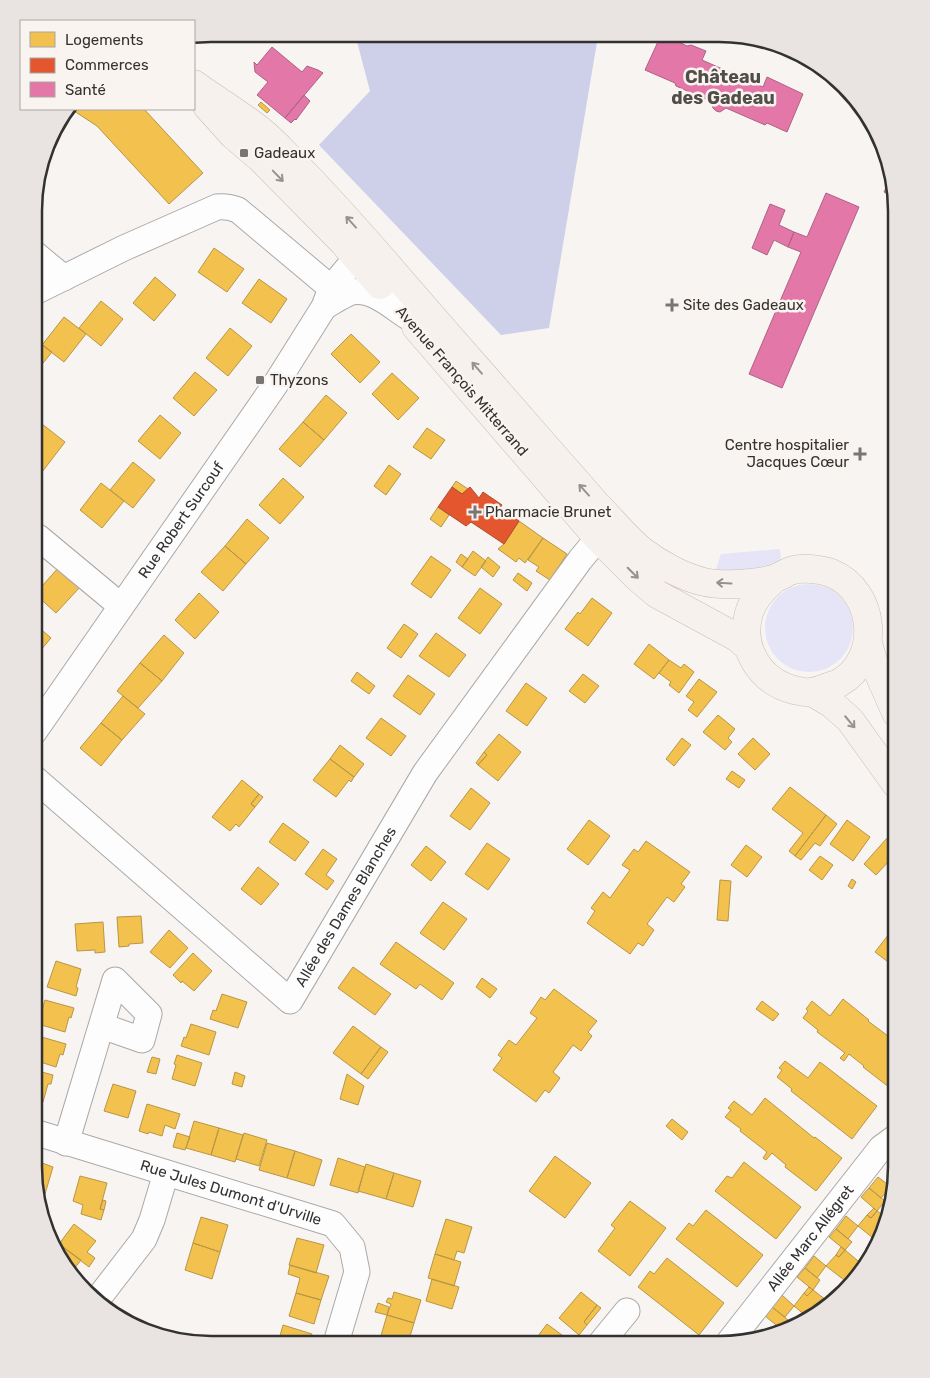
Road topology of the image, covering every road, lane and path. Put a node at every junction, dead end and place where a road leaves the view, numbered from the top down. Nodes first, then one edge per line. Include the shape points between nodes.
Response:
1 (195, 85) edge
2 (195, 93) edge
3 (369, 258) junction
4 (42, 260) edge
5 (64, 278) junction
6 (42, 289) edge
7 (328, 297) junction
8 (408, 317) junction
9 (598, 538) junction
10 (42, 540) edge
11 (773, 580) junction
12 (121, 606) junction
13 (868, 643) junction
14 (748, 647) junction
15 (812, 692) junction
16 (888, 694) edge
17 (42, 720) edge
18 (887, 772) edge
19 (42, 785) edge
20 (102, 1026) dead end
21 (42, 1134) edge
22 (66, 1142) junction
23 (887, 1144) edge
24 (166, 1173) junction
25 (101, 1294) edge
26 (627, 1311) dead end
27 (735, 1335) edge
28 (338, 1336) edge
29 (607, 1336) edge

3 -> 1 main road, Avenue François Mitterrand via 357,229 322,190 263,132
2 -> 3 main road, Avenue François Mitterrand via 233,135 343,242
3 - 7 street, Rue Robert Surcouf
3 - 8 main road, Avenue François Mitterrand
11 -> 3 main road, Avenue François Mitterrand via 748,584 706,582 679,573 641,550
4 - 5 street
5 - 6 street
5 - 7 street via 124,248 223,206 238,210
7 - 8 street via 367,292
7 - 12 street, Rue Robert Surcouf via 275,385
8 - 9 main road, Avenue François Mitterrand
9 -> 14 main road, Avenue François Mitterrand via 657,594 738,638
9 - 19 street, Allée des Dames Blanches via 425,773 290,1001
10 - 12 street
11 - 13 main road via 794,570 805,569 842,578 860,597 869,631
11 - 14 main road via 759,593 749,610 746,628
12 - 17 street, Rue Robert Surcouf
13 - 15 main road via 855,670 839,683
13 - 16 main road
14 - 15 main road via 768,677 784,687
15 -> 18 main road via 850,720
20 - 22 street
21 - 22 street, Rue Jules Dumont d'Urville
22 - 24 street, Rue Jules Dumont d'Urville
23 - 27 street, Allée Marc Allégret
24 - 25 street via 144,1239
24 - 28 street, Rue Jules Dumont d'Urville via 332,1224 352,1247 357,1272
26 - 29 street

